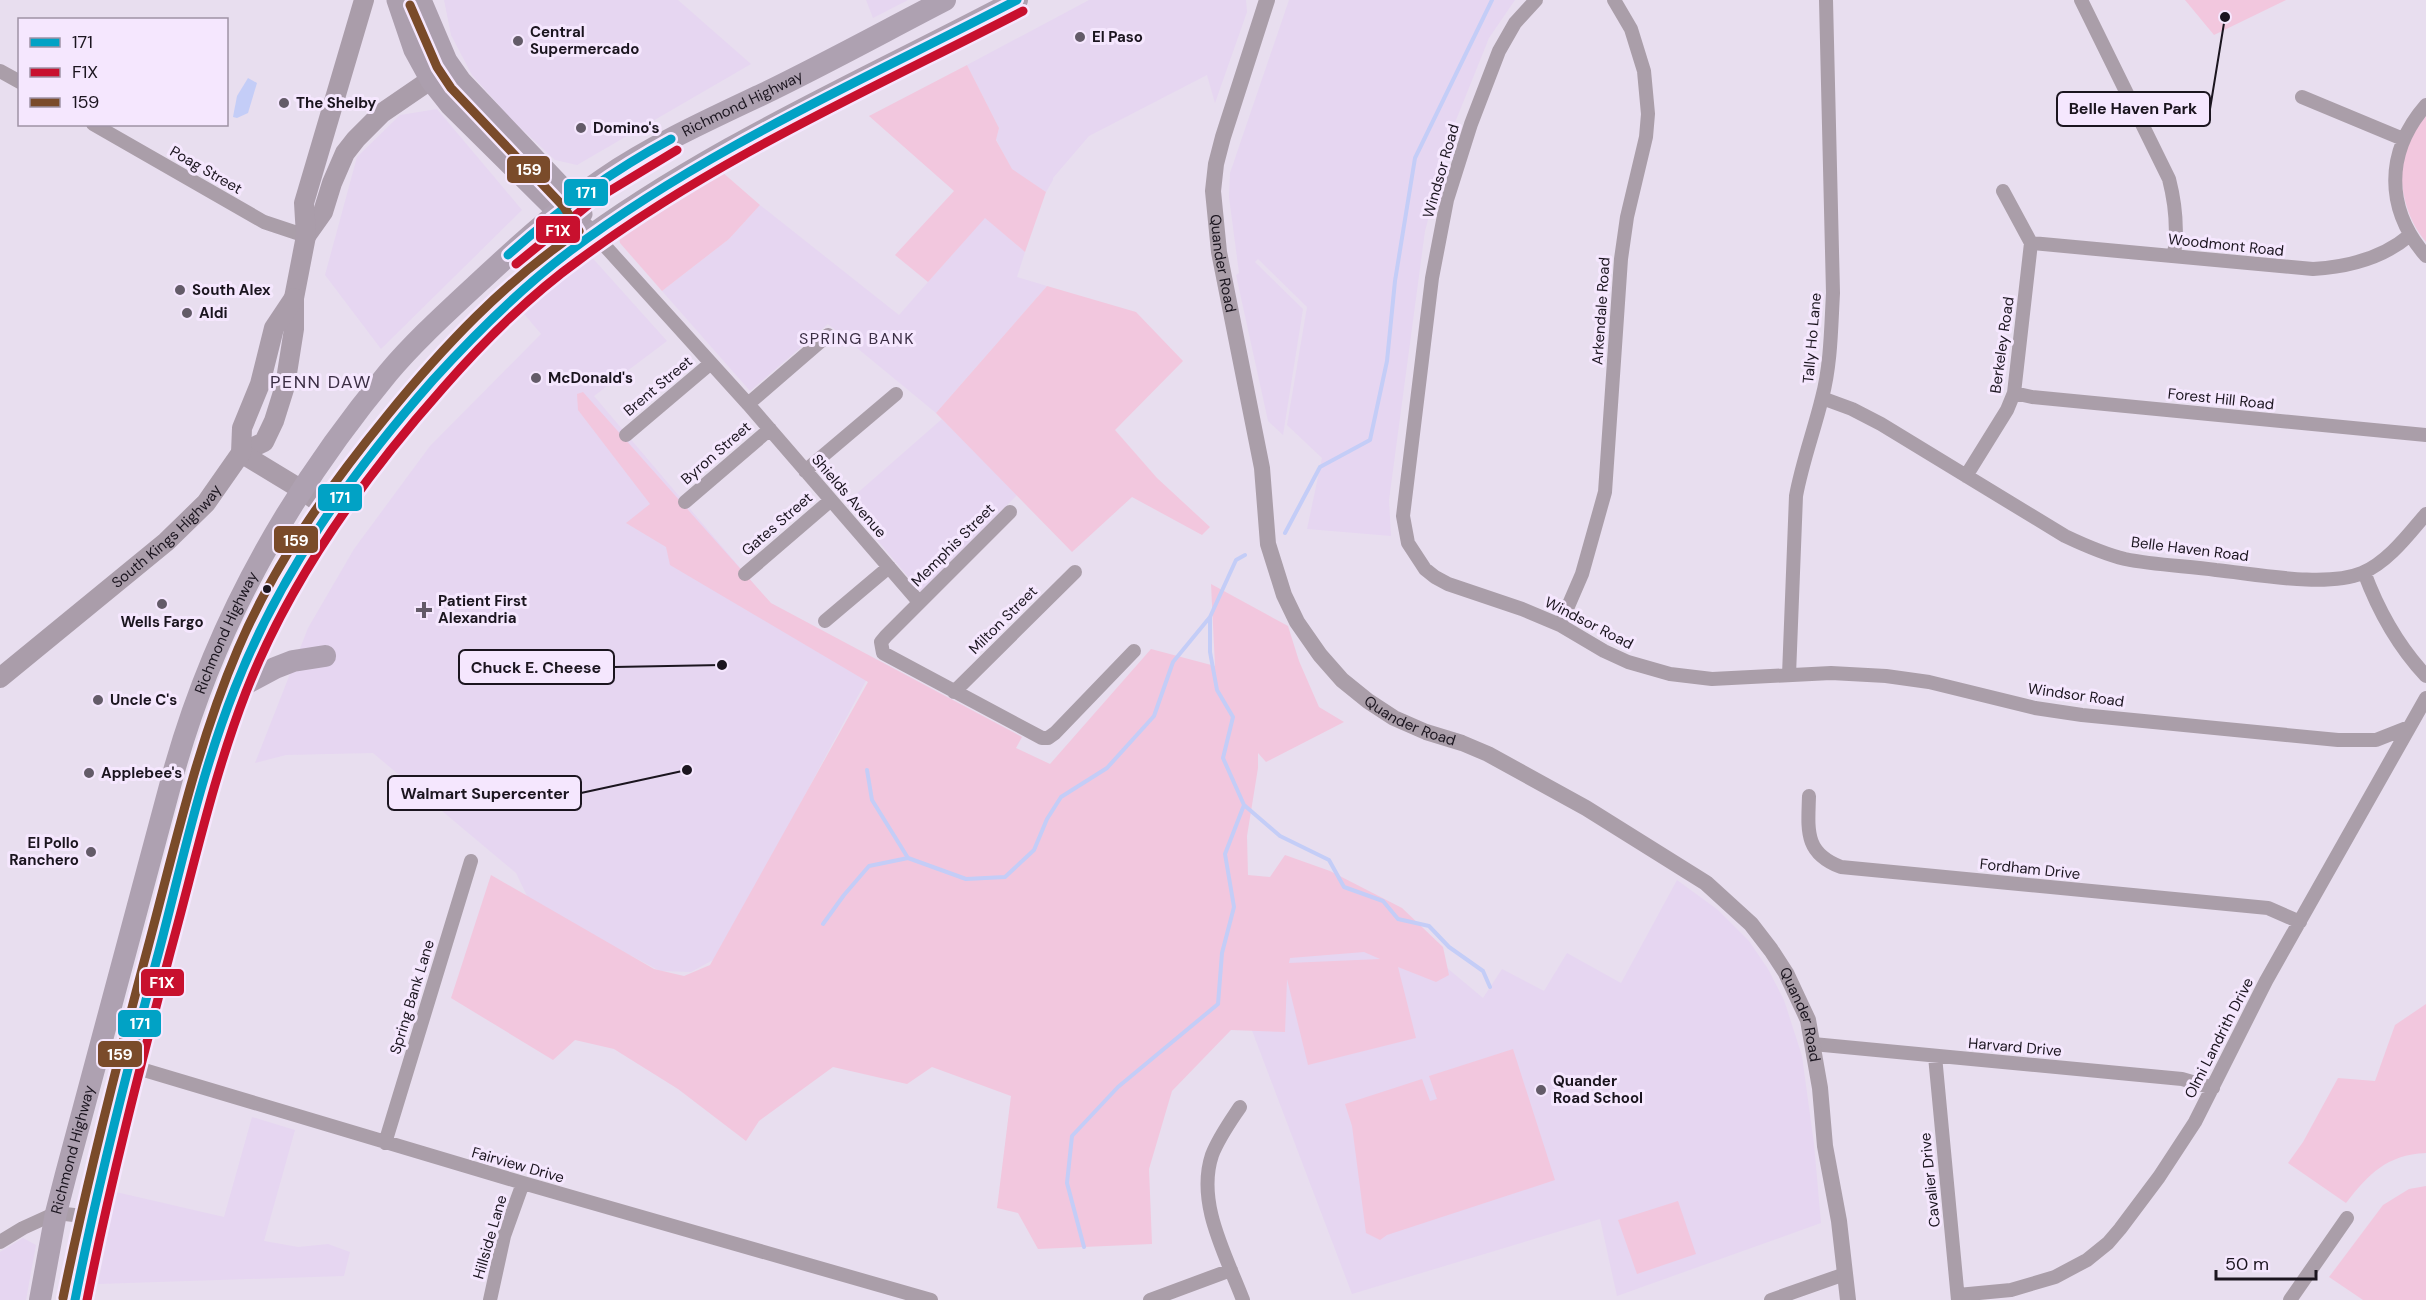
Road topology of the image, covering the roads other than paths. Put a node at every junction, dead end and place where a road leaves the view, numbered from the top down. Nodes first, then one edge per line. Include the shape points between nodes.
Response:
1 (364, 0) edge
2 (397, 0) edge
3 (421, 0) edge
4 (945, 0) edge
5 (1017, 0) edge
6 (1267, 0) edge
7 (1536, 0) edge
8 (1614, 0) edge
9 (1826, 0) edge
10 (2081, 0) edge
11 (447, 61) junction
12 (0, 71) edge
13 (18, 81) edge
14 (431, 81) junction
15 (2302, 97) dead end
16 (2426, 105) edge
17 (96, 126) edge
18 (2403, 139) junction
19 (2004, 190) dead end
20 (566, 206) junction
21 (595, 235) junction
22 (2410, 235) junction
23 (306, 236) junction
24 (2031, 243) junction
25 (2174, 256) junction
26 (2426, 256) edge
27 (828, 335) dead end
28 (711, 363) junction
29 (2014, 393) junction
30 (896, 394) dead end
31 (1822, 398) junction
32 (748, 404) junction
33 (770, 429) junction
34 (626, 435) dead end
35 (2426, 435) edge
36 (241, 453) junction
37 (805, 471) junction
38 (1966, 476) junction
39 (302, 490) junction
40 (831, 500) junction
41 (685, 502) dead end
42 (330, 510) junction
43 (1010, 512) dead end
44 (2426, 514) edge
45 (890, 567) junction
46 (1075, 572) dead end
47 (2364, 572) junction
48 (745, 574) dead end
49 (919, 602) junction
50 (825, 621) dead end
51 (1560, 625) junction
52 (1134, 651) dead end
53 (325, 656) dead end
54 (1789, 675) junction
55 (2426, 676) edge
56 (0, 678) edge
57 (234, 690) junction
58 (954, 692) junction
59 (2426, 698) edge
60 (2409, 727) junction
61 (1809, 796) dead end
62 (471, 861) dead end
63 (2300, 922) junction
64 (1813, 1044) junction
65 (97, 1056) junction
66 (1935, 1056) junction
67 (128, 1067) junction
68 (2213, 1088) junction
69 (1240, 1107) dead end
70 (385, 1143) junction
71 (523, 1184) junction
72 (56, 1213) junction
73 (92, 1217) junction
74 (2348, 1218) dead end
75 (0, 1242) edge
76 (1231, 1269) junction
77 (1845, 1274) junction
78 (1958, 1298) edge
79 (40, 1300) edge
80 (75, 1300) edge
81 (490, 1300) edge
82 (931, 1300) edge
83 (1150, 1300) edge
84 (1243, 1300) edge
85 (1771, 1300) edge
86 (1848, 1300) edge
87 (2290, 1300) edge

1 - 23 main road via 304,203
2 - 14 main road via 414,50
3 - 11 main road
4 - 20 highway, Richmond Highway via 656,146
5 - 21 highway, Richmond Highway via 694,167
6 - 64 street, Quander Road via 1223,137 1213,191 1219,252 1262,468 1268,544 1284,595 1298,622 1331,668 1394,718 1471,747 1534,778 1706,883 1751,924 1771,950 1808,1020
7 - 51 street, Windsor Road via 1515,23 1499,51 1447,200 1432,278 1403,516 1408,543 1420,563 1435,577
8 - 51 street, Arkendale Road via 1631,29 1644,71 1648,114 1621,259 1605,492 1582,574
9 - 31 street, Tally Ho Lane via 1833,293 1831,341
10 - 25 street via 2169,179 2177,221
11 - 14 main road
11 - 20 main road
12 - 13 street
14 - 20 main road via 450,105
14 - 23 main road via 382,113 356,139 341,163 323,212
15 - 18 street
16 - 18 street
17 - 23 street, Poag Street via 264,222
18 - 22 street via 2395,189 2398,209
19 - 24 street
20 - 21 main road
20 - 39 highway, Richmond Highway via 529,235 389,372
21 - 28 street, Shields Avenue
21 - 42 highway, Richmond Highway via 536,279 443,368
22 - 25 street, Woodmont Road via 2373,258 2339,267 2297,269
22 - 26 street
23 - 36 main road via 294,298 294,329 285,386 264,442
24 - 25 street, Woodmont Road
24 - 29 street, Berkeley Road
27 - 32 street
28 - 32 street, Shields Avenue
28 - 34 street, Brent Street
29 - 35 street, Forest Hill Road via 2032,398
29 - 38 street, Berkeley Road
30 - 37 street
31 - 38 street, Belle Haven Road via 1881,424
31 - 54 street, Tally Ho Lane via 1796,496
32 - 33 street, Shields Avenue
33 - 37 street, Shields Avenue
33 - 41 street, Byron Street
36 - 39 main road
36 - 56 main road, South Kings Highway via 218,488 189,520
37 - 40 street, Shields Avenue
38 - 47 street, Belle Haven Road via 2064,536 2124,559 2328,579
39 - 42 main road
39 - 65 highway, Richmond Highway via 227,624 194,705
40 - 45 street, Shields Avenue
40 - 48 street, Gates Street
42 - 57 highway, Richmond Highway via 273,603
43 - 49 street, Memphis Street
44 - 47 street, Belle Haven Road via 2395,549
45 - 49 street, Shields Avenue
45 - 50 street
46 - 58 street, Milton Street
47 - 55 street via 2390,628
49 - 58 street via 881,642 883,653
51 - 54 street, Windsor Road via 1628,662 1670,674 1712,679
52 - 58 street via 1048,738 1034,735
53 - 57 highway via 274,668
54 - 60 street, Windsor Road via 1886,676 2082,715 2338,740 2376,740
57 - 67 highway, Richmond Highway via 203,788
59 - 60 street, Olmi Landrith Drive
60 - 63 street, Olmi Landrith Drive
61 - 63 street, Fordham Drive via 1811,841 1822,857 1841,867 2268,908
62 - 70 street, Spring Bank Lane
63 - 68 street, Olmi Landrith Drive
64 - 66 street, Harvard Drive
64 - 77 street, Quander Road
65 - 67 street, Fairview Drive
65 - 72 highway, Richmond Highway
66 - 68 street, Harvard Drive via 2182,1079
66 - 78 street, Cavalier Drive
67 - 70 street, Fairview Drive
67 - 73 highway, Richmond Highway
68 - 78 street, Olmi Landrith Drive via 2159,1177 2120,1229 2097,1252 2037,1284
69 - 76 street via 1218,1140 1207,1188 1208,1203
70 - 71 street, Fairview Drive
71 - 81 street, Hillside Lane via 504,1236
71 - 82 street, Fairview Drive
72 - 73 street
72 - 75 street
72 - 79 highway, Richmond Highway
73 - 80 highway, Richmond Highway
74 - 87 street
76 - 83 street
76 - 84 street
77 - 85 street
77 - 86 street, Quander Road

